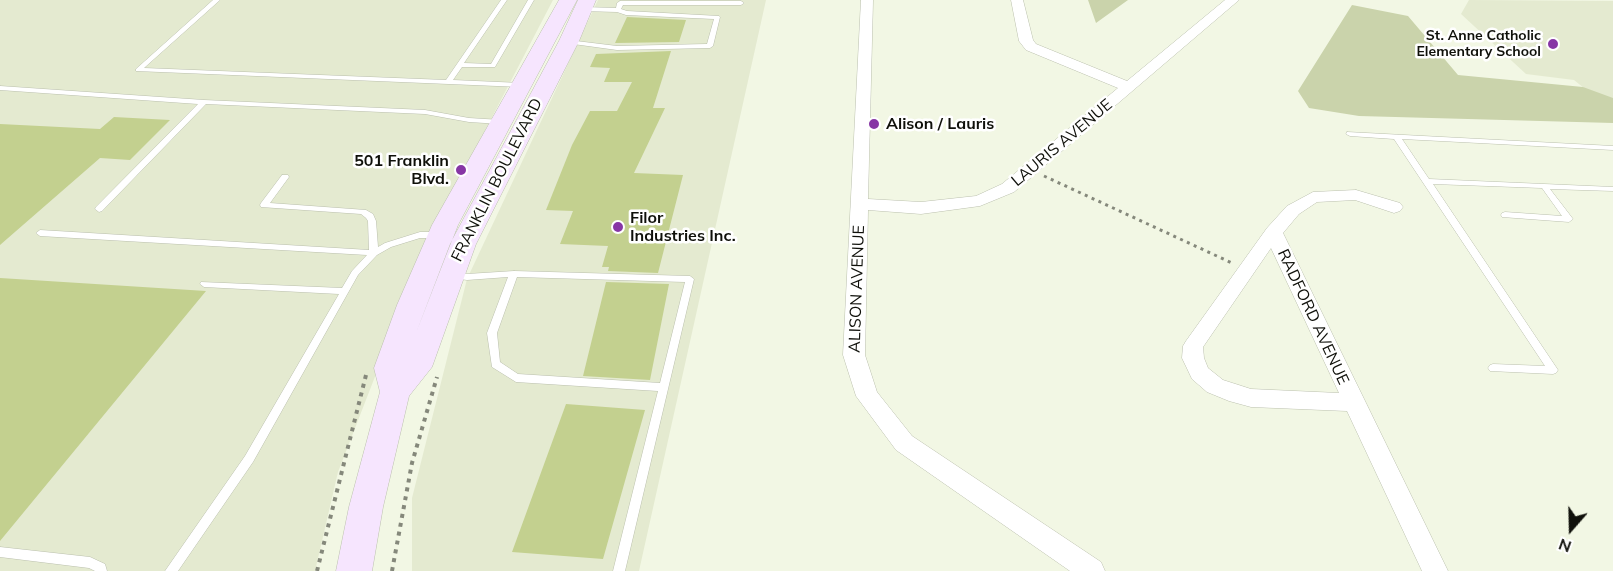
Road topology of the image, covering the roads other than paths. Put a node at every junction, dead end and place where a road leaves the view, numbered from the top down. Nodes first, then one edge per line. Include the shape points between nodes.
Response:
1 (217, 0) edge
2 (504, 0) edge
3 (531, 0) edge
4 (610, 0) edge
5 (867, 0) edge
6 (1017, 0) edge
7 (1233, 0) edge
8 (741, 3) dead end
9 (620, 4) edge
10 (586, 5) edge
11 (568, 42) junction
12 (460, 65) junction
13 (448, 82) junction
14 (521, 85) junction
15 (1129, 87) junction
16 (0, 88) edge
17 (204, 102) junction
18 (501, 122) junction
19 (1350, 134) dead end
20 (1397, 137) junction
21 (1613, 148) edge
22 (285, 177) dead end
23 (1427, 181) junction
24 (1544, 186) junction
25 (1613, 189) edge
26 (860, 204) junction
27 (1394, 207) dead end
28 (99, 209) dead end
29 (1505, 215) dead end
30 (1273, 232) junction
31 (40, 233) dead end
32 (440, 235) junction
33 (374, 253) junction
34 (514, 274) junction
35 (450, 275) junction
36 (204, 284) dead end
37 (344, 291) junction
38 (1493, 368) dead end
39 (664, 387) junction
40 (395, 392) junction
41 (1353, 402) junction
42 (0, 552) edge
43 (1067, 563) edge
44 (101, 571) edge
45 (171, 571) edge
46 (354, 571) edge
47 (619, 571) edge
48 (1092, 571) edge
49 (1435, 571) edge

1 - 13 lane via 138,70
2 - 12 lane
3 - 12 lane via 493,66
4 - 10 lane
5 - 26 street, ALISON AVENUE
6 - 15 street via 1026,41 1031,47
7 - 15 street, LAURIS AVENUE
8 - 9 lane
9 - 10 lane
9 - 11 lane via 626,13 717,17 710,46 617,48
10 - 11 main road, FRANKLIN BOULEVARD
10 - 14 main road, FRANKLIN BOULEVARD
11 - 35 main road, FRANKLIN BOULEVARD via 482,205
12 - 13 lane
13 - 14 lane
14 - 18 main road, FRANKLIN BOULEVARD
15 - 26 street, LAURIS AVENUE via 1008,188 980,201 921,208
16 - 17 lane
17 - 18 lane via 425,112
17 - 28 lane
18 - 32 main road, FRANKLIN BOULEVARD
19 - 20 lane
20 - 21 lane
20 - 23 lane
22 - 33 lane via 264,205 363,212 372,221
23 - 24 lane
23 - 38 lane via 1553,370
24 - 25 lane
24 - 29 lane via 1569,219
26 - 43 street, ALISON AVENUE via 854,355 867,396 904,443
27 - 30 street, RADFORD AVENUE via 1356,195 1313,197 1293,210
30 - 41 street, RADFORD AVENUE
30 - 41 street, RADFORD AVENUE via 1193,346 1193,358 1200,373 1215,386 1251,398
31 - 33 lane
32 - 33 lane via 407,238
32 - 40 main road, FRANKLIN BOULEVARD via 389,369
33 - 37 lane
34 - 35 lane
34 - 39 lane via 492,333 495,364 516,378
34 - 39 lane via 690,279
35 - 40 main road, FRANKLIN BOULEVARD via 417,367
36 - 37 lane
37 - 45 lane via 249,459
39 - 47 lane
40 - 46 main road, FRANKLIN BOULEVARD
41 - 49 street, RADFORD AVENUE
42 - 44 lane via 90,563
43 - 48 street, ALISON AVENUE

